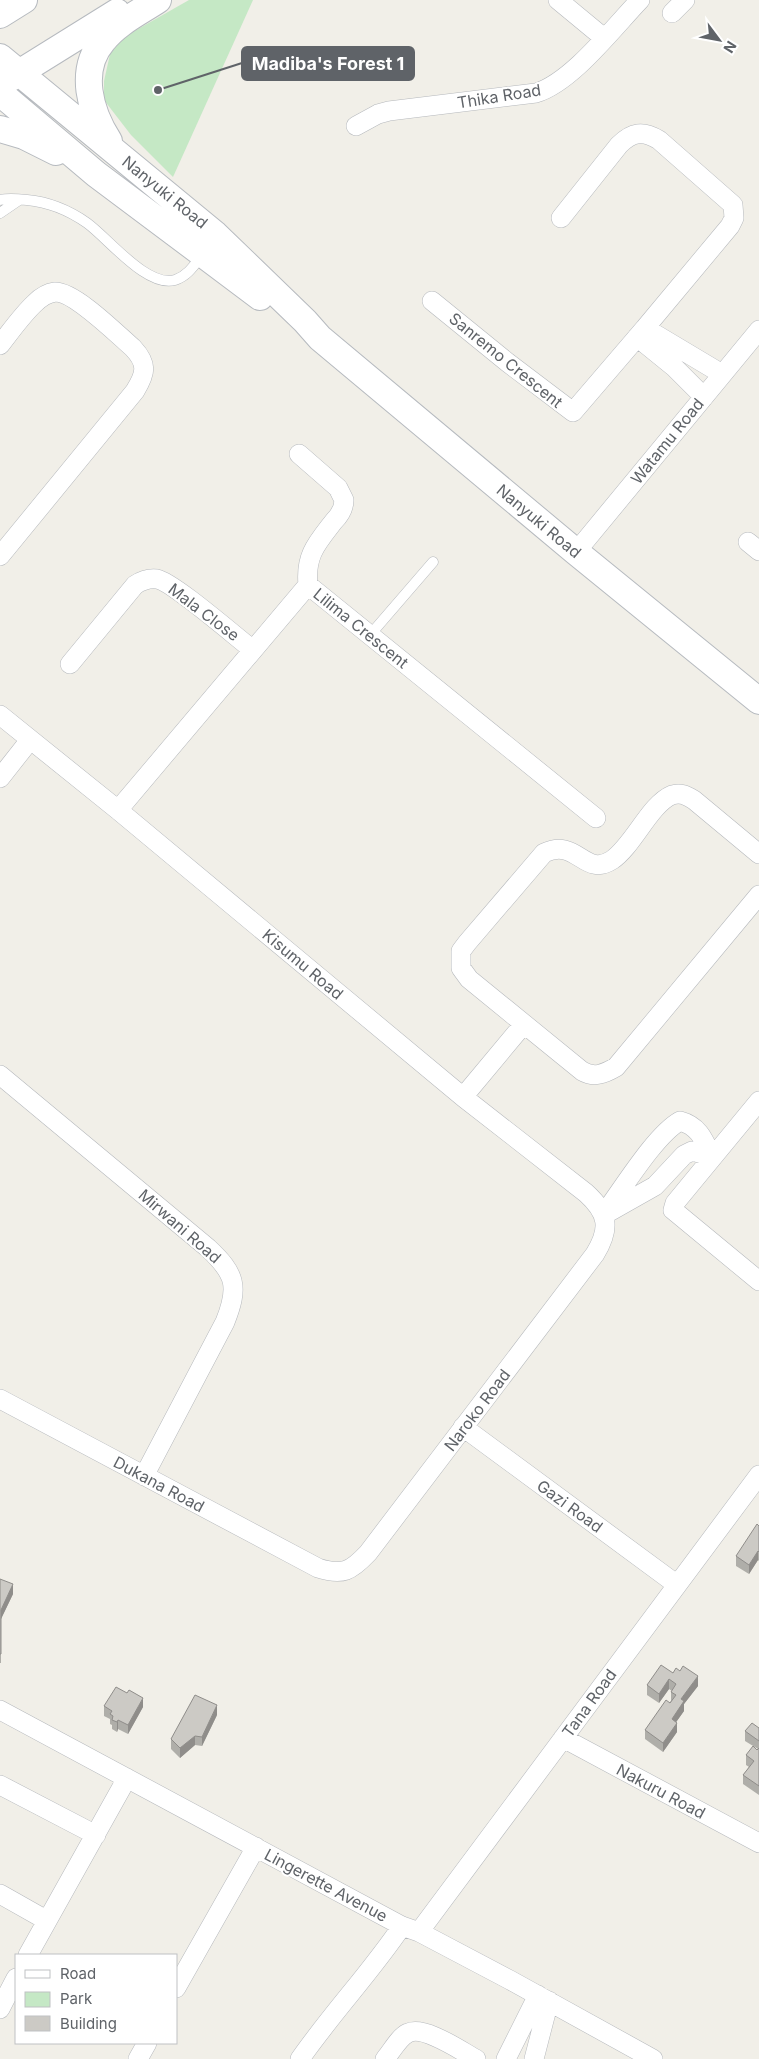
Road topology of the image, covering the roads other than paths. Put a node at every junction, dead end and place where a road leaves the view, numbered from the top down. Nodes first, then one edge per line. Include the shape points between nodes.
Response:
1 (24, 0) edge
2 (137, 0) edge
3 (158, 0) edge
4 (558, 0) edge
5 (640, 0) edge
6 (0, 15) edge
7 (604, 38) junction
8 (6, 71) edge
9 (0, 92) edge
10 (356, 126) dead end
11 (0, 129) edge
12 (133, 166) junction
13 (96, 174) junction
14 (0, 200) edge
15 (20, 200) junction
16 (0, 213) edge
17 (561, 218) dead end
18 (209, 244) junction
19 (432, 301) dead end
20 (759, 330) edge
21 (641, 332) junction
22 (0, 345) edge
23 (722, 374) junction
24 (704, 397) junction
25 (299, 454) dead end
26 (576, 552) junction
27 (0, 556) edge
28 (433, 562) dead end
29 (308, 585) junction
30 (370, 635) junction
31 (253, 650) junction
32 (70, 664) dead end
33 (759, 701) edge
34 (0, 715) edge
35 (30, 740) junction
36 (0, 778) edge
37 (118, 810) junction
38 (596, 818) dead end
39 (759, 854) edge
40 (759, 895) edge
41 (522, 1025) junction
42 (0, 1075) edge
43 (463, 1097) junction
44 (759, 1101) edge
45 (712, 1157) junction
46 (630, 1178) junction
47 (647, 1191) junction
48 (603, 1215) junction
49 (759, 1281) edge
50 (0, 1399) edge
51 (464, 1427) junction
52 (759, 1475) edge
53 (144, 1476) junction
54 (318, 1568) joint
55 (676, 1584) junction
56 (0, 1710) edge
57 (563, 1738) junction
58 (127, 1778) junction
59 (0, 1785) edge
60 (96, 1835) junction
61 (759, 1843) edge
62 (256, 1847) junction
63 (0, 1894) edge
64 (46, 1920) junction
65 (410, 1929) junction
66 (29, 1954) edge
67 (15, 1980) edge
68 (178, 1984) edge
69 (543, 1998) junction
70 (1, 2004) edge
71 (146, 2044) edge
72 (138, 2059) edge
73 (300, 2059) edge
74 (385, 2059) edge
75 (476, 2059) edge
76 (506, 2059) edge
77 (534, 2059) edge
78 (653, 2059) edge

1 - 6 street
2 - 8 street
3 - 12 street via 110,33 98,48 91,67 90,89 95,115 110,142
4 - 7 street
5 - 7 street, Thika Road
7 - 10 street, Thika Road via 554,86 536,93 389,111
8 - 12 street, Nanyuki Road
9 - 13 street, Nanyuki Road
11 - 13 street via 35,142
12 - 18 street, Nanyuki Road
13 - 18 street, Nanyuki Road
14 - 15 lane
15 - 16 lane
15 - 18 lane via 46,204 75,216 157,279 181,278
17 - 21 street, Sanremo Crescent via 619,145 638,132 659,140 733,206 734,218 730,226
18 - 26 street, Nanyuki Road via 305,321 320,338
19 - 21 street, Sanremo Crescent via 573,412
20 - 23 street, Watamu Road
21 - 23 street
21 - 24 street
22 - 27 street via 35,302 54,292 64,293 133,348 144,363 142,380 135,391
23 - 24 street, Watamu Road
24 - 26 street, Watamu Road
25 - 29 street via 338,488 344,500 341,513 312,552 306,570
26 - 33 street, Nanyuki Road
28 - 30 lane
29 - 30 street, Lilima Crescent
29 - 31 street, Lilima Crescent
30 - 38 street, Lilima Crescent
31 - 32 street, Mala Close via 175,589 158,580 150,580 135,585
31 - 37 street, Lilima Crescent
34 - 35 street, Kisumu Road
35 - 36 street
35 - 37 street, Kisumu Road
37 - 43 street, Kisumu Road
39 - 41 street via 694,800 678,794 658,807 621,852 607,863 589,863 559,848 544,853 467,943 460,960 461,968 469,979
40 - 41 street via 616,1067 605,1074 582,1071
41 - 43 street
42 - 53 street, Mirwani Road via 208,1248 224,1262 232,1277 233,1303 225,1322
43 - 48 street, Kisumu Road via 586,1194 599,1206
44 - 45 street
45 - 46 street via 698,1129 680,1121 670,1126
45 - 47 street via 692,1151 684,1154
45 - 49 street via 673,1210
46 - 47 lane
46 - 48 street
47 - 48 street
48 - 51 street, Naroko Road via 605,1230 598,1248
50 - 53 street, Dukana Road
51 - 54 street, Naroko Road via 359,1562 342,1572
51 - 55 street, Gazi Road
52 - 55 street, Tana Road
53 - 54 street, Dukana Road
55 - 57 street, Tana Road
56 - 58 street, Lingerette Avenue
57 - 61 street, Nakuru Road
57 - 65 street, Tana Road
58 - 60 street
58 - 62 street, Lingerette Avenue
59 - 60 street
60 - 64 street
62 - 65 street, Lingerette Avenue
62 - 68 street
63 - 64 street
64 - 66 street
65 - 69 street, Lingerette Avenue
65 - 73 street, Tana Road via 382,1956 332,2015
67 - 70 street
69 - 76 street
69 - 77 street
69 - 78 street, Lingerette Avenue
71 - 72 street
74 - 75 street via 403,2036 419,2031

